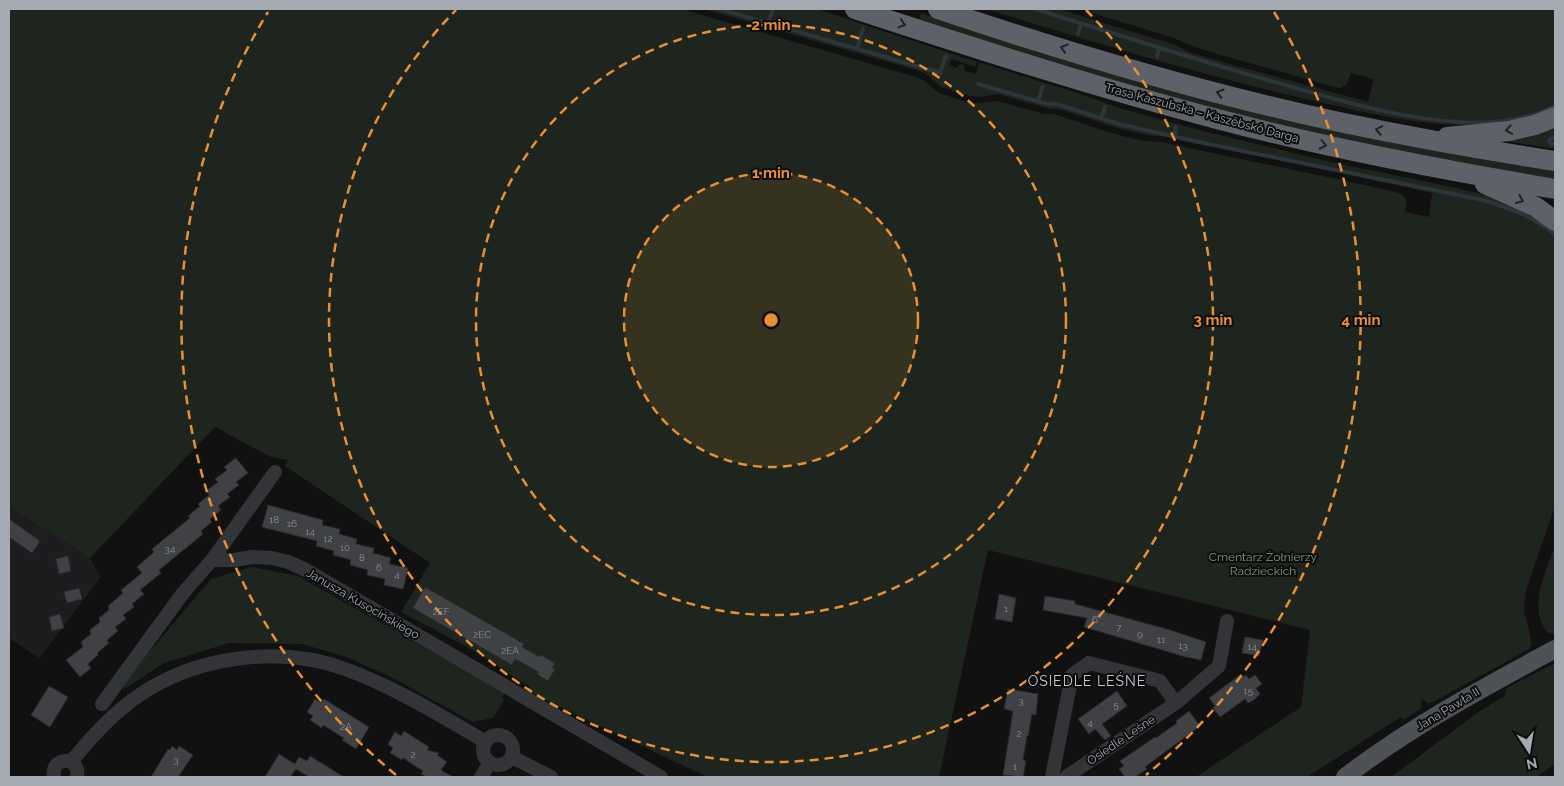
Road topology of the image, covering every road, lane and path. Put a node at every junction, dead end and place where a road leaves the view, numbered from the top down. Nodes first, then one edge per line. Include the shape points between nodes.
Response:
1 (856, 9) edge
2 (938, 9) edge
3 (1555, 117) edge
4 (1426, 139) junction
5 (1555, 161) edge
6 (1460, 173) junction
7 (1555, 189) edge
8 (1555, 221) edge
9 (275, 472) dead end
10 (212, 560) junction
11 (1227, 621) dead end
12 (1555, 649) edge
13 (1176, 703) junction
14 (102, 704) dead end
15 (486, 742) junction
16 (512, 757) junction
17 (71, 762) junction
18 (490, 763) junction
19 (54, 777) edge
20 (77, 777) edge
21 (481, 777) edge
22 (551, 777) edge
23 (661, 777) edge
24 (1052, 777) edge
25 (1066, 777) edge
26 (1345, 777) edge

1 -> 6 highway, Trasa Kaszubska – Kaszëbskô Darga via 1091,84 1222,120
4 -> 2 highway, Trasa Kaszubska – Kaszëbskô Darga via 1228,95 1100,60
3 -> 4 highway via 1509,131
4 - 5 highway, Trasa Kaszubska – Kaszëbskô Darga
6 - 7 highway, Trasa Kaszubska – Kaszëbskô Darga
6 -> 8 highway via 1536,207
9 - 10 street
10 - 14 street
10 - 23 street, Janusza Kusocińskiego via 252,556 272,558 306,570
11 - 13 street, Osiedle Leśne via 1219,666
12 - 26 main road, Jana Pawła II via 1404,735
13 - 24 street via 1160,681 1089,662 1072,675
13 - 25 street, Osiedle Leśne
15 - 16 street via 493,736 503,735 513,744
15 - 17 street via 366,676 313,660 255,657 184,672 139,696 96,733
15 - 18 street via 484,755
16 - 18 street via 504,764
16 - 22 street
17 - 19 street via 56,765
17 - 20 street via 78,770
18 - 21 street

